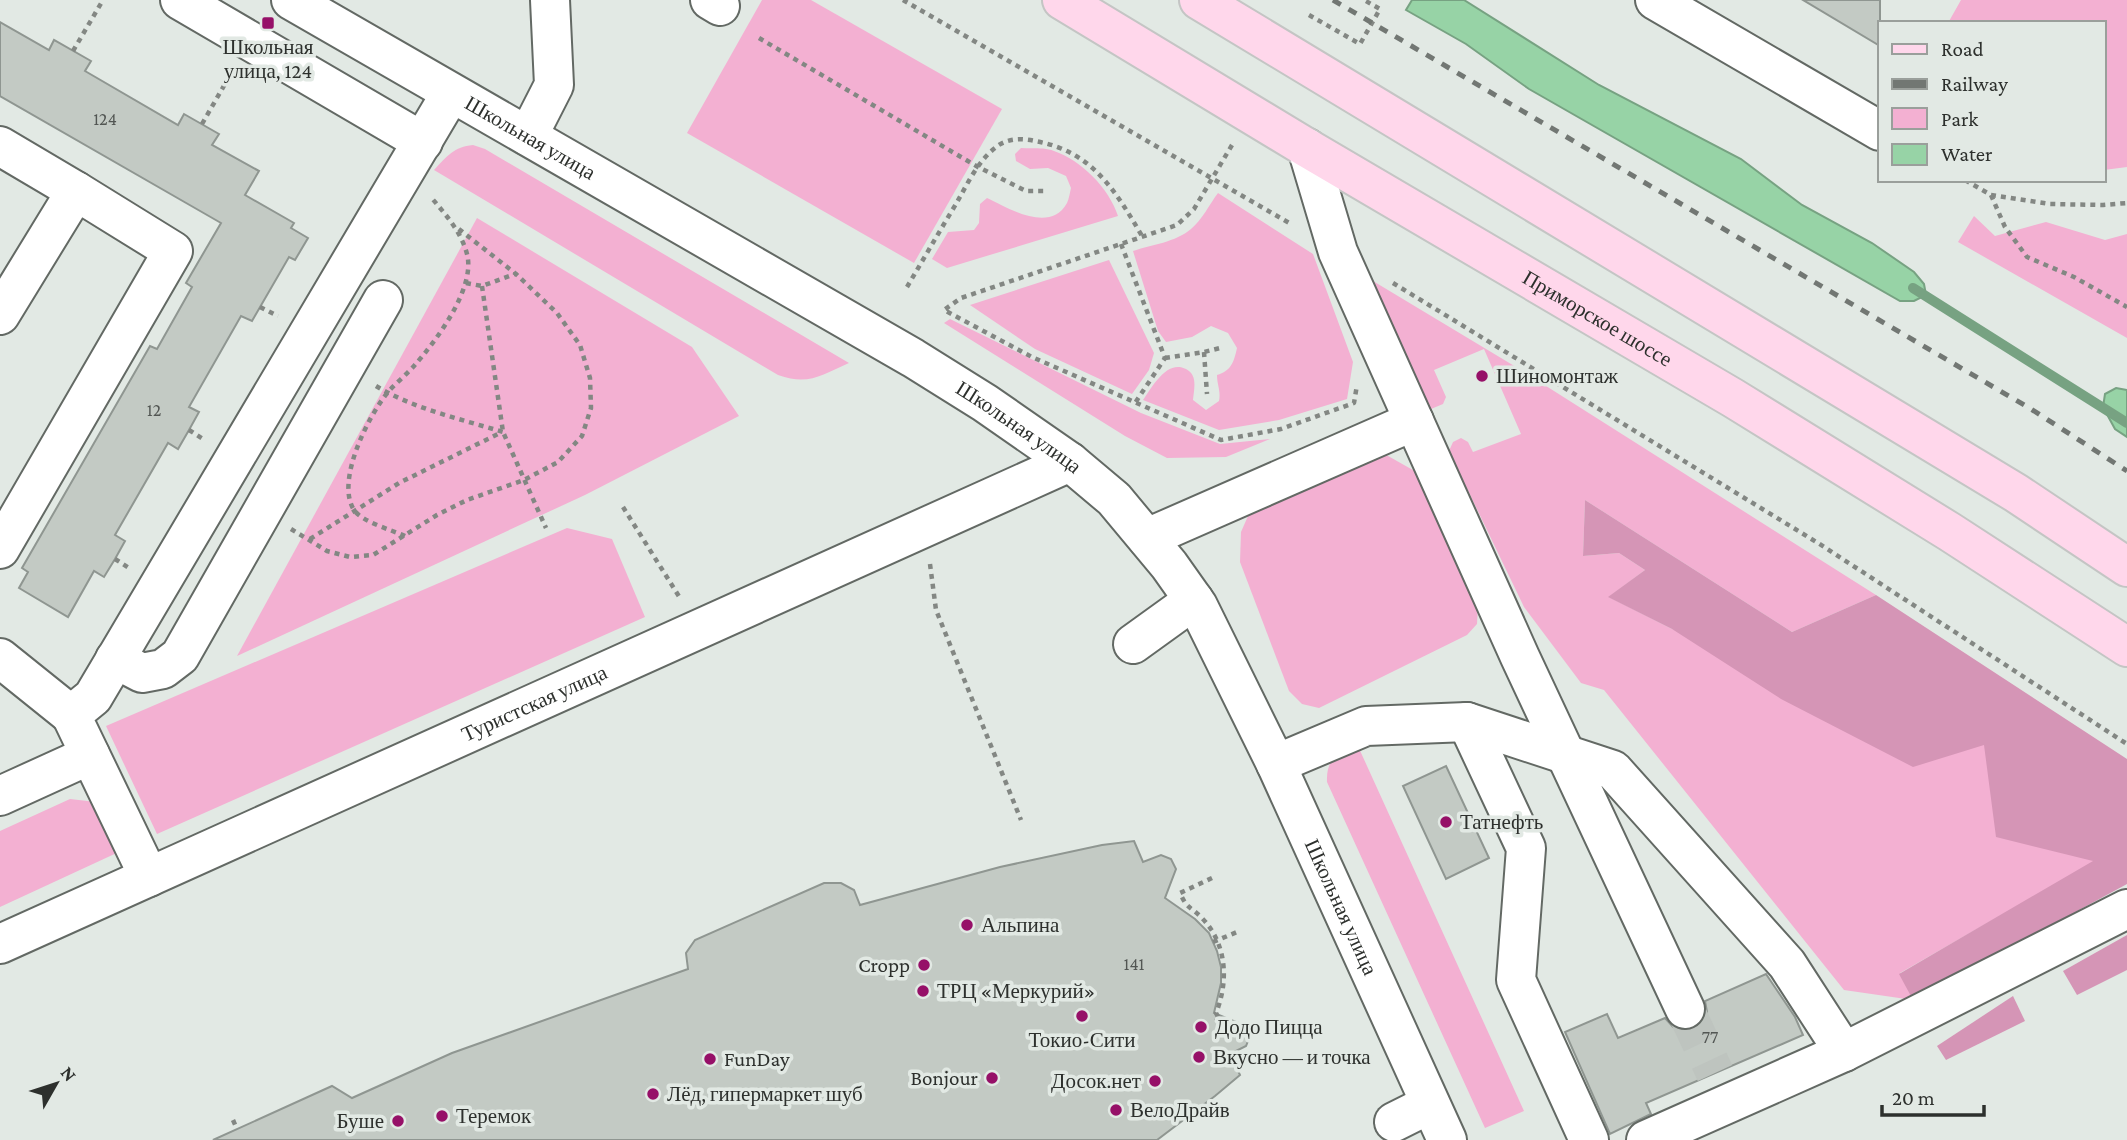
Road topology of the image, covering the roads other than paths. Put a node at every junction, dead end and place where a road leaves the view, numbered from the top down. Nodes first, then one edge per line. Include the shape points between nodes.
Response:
1 (180, 0) edge
2 (291, 0) edge
3 (550, 0) edge
4 (1062, 0) edge
5 (1199, 0) edge
6 (1655, 0) edge
7 (451, 93) junction
8 (1878, 130) edge
9 (528, 136) junction
10 (0, 146) edge
11 (1307, 148) junction
12 (415, 155) junction
13 (76, 191) junction
14 (383, 300) dead end
15 (0, 315) edge
16 (1414, 421) junction
17 (1070, 462) junction
18 (1147, 538) junction
19 (0, 549) edge
20 (2127, 567) edge
21 (1194, 600) junction
22 (1133, 644) dead end
23 (2127, 647) edge
24 (0, 658) edge
25 (116, 659) junction
26 (71, 715) junction
27 (1467, 722) junction
28 (1564, 752) junction
29 (90, 755) junction
30 (1276, 764) junction
31 (0, 796) edge
32 (149, 877) junction
33 (2127, 909) edge
34 (0, 944) edge
35 (1685, 1009) tunnel mouth
36 (1856, 1046) junction
37 (1430, 1104) junction
38 (1394, 1122) dead end
39 (1447, 1140) edge
40 (1589, 1140) edge
41 (1646, 1140) edge

1 - 12 street
2 - 7 street, Школьная улица
3 - 9 street via 554,85
4 - 11 main road, Приморское шоссе
5 - 20 main road via 2016,493
6 - 8 street
7 - 9 street, Школьная улица
7 - 12 street
9 - 17 street, Школьная улица via 913,358
10 - 13 street
11 - 16 street via 1338,252
11 - 23 main road, Приморское шоссе via 1745,405
12 - 25 street
13 - 15 street
13 - 19 street via 173,251
14 - 25 street via 180,656 163,669 142,673
16 - 18 street
16 - 28 street
17 - 18 street, Школьная улица via 1114,499
17 - 32 street, Туристская улица via 438,762
18 - 21 street, Школьная улица
21 - 22 street
21 - 30 street, Школьная улица
24 - 26 street
25 - 26 street via 93,697
26 - 29 street
27 - 28 street
27 - 30 street via 1366,726
27 - 40 street via 1526,848 1516,980
28 - 35 street
28 - 36 street via 1613,770
29 - 31 street
29 - 32 street
30 - 37 street, Школьная улица
32 - 34 street, Туристская улица via 104,913
33 - 36 street
36 - 41 street via 1722,1088
37 - 38 street
37 - 39 street, Школьная улица

